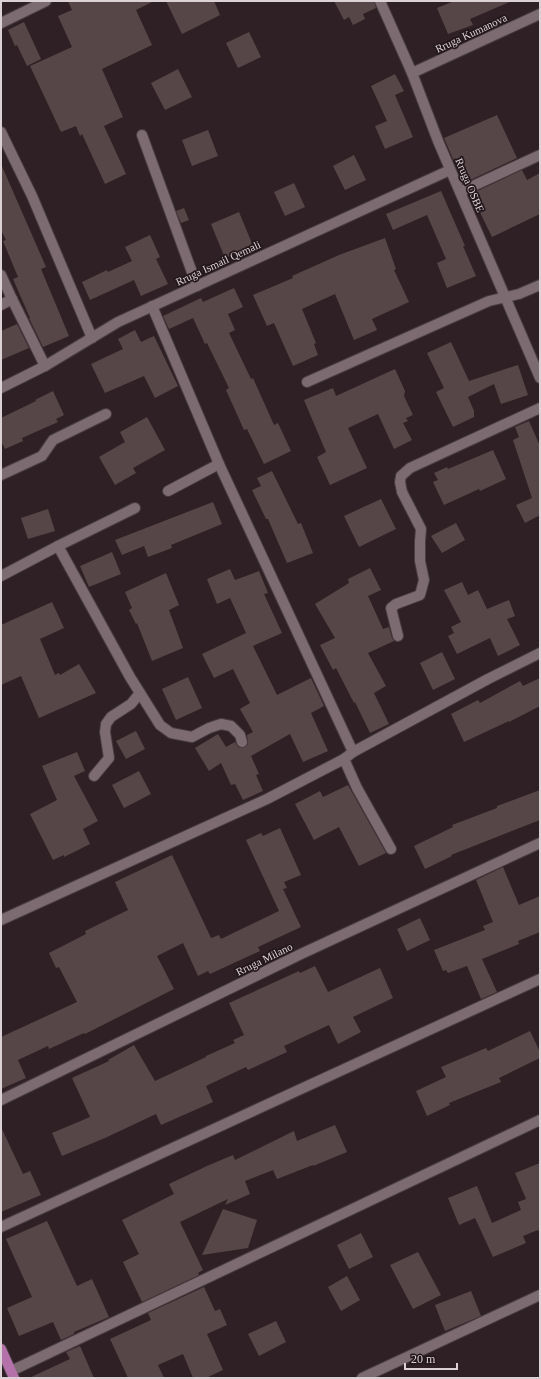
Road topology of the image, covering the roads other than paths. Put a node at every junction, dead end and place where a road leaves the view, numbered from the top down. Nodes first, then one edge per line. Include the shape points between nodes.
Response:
1 (46, 1) edge
2 (380, 1) edge
3 (540, 14) edge
4 (1, 23) edge
5 (412, 73) junction
6 (1, 132) edge
7 (142, 135) dead end
8 (540, 155) edge
9 (450, 170) junction
10 (460, 192) junction
11 (1, 275) edge
12 (540, 285) edge
13 (197, 286) junction
14 (505, 298) junction
15 (12, 299) junction
16 (1, 305) edge
17 (152, 306) junction
18 (92, 338) junction
19 (45, 366) junction
20 (540, 378) edge
21 (307, 382) dead end
22 (1, 388) edge
23 (540, 408) edge
24 (106, 414) dead end
25 (219, 464) junction
26 (1, 475) edge
27 (168, 491) dead end
28 (135, 508) dead end
29 (58, 546) junction
30 (1, 576) edge
31 (398, 636) dead end
32 (540, 653) edge
33 (140, 693) junction
34 (242, 742) dead end
35 (353, 752) junction
36 (344, 759) junction
37 (94, 776) dead end
38 (540, 843) edge
39 (391, 849) dead end
40 (1, 920) edge
41 (540, 979) edge
42 (1, 1100) edge
43 (540, 1120) edge
44 (1, 1227) edge
45 (540, 1295) edge
46 (1, 1349) edge
47 (12, 1374) edge
48 (362, 1378) edge

1 - 4 street
2 - 5 street, Rruga OSBE
3 - 5 street, Rruga Kumanova
5 - 9 street, Rruga OSBE
6 - 18 street via 32,196
7 - 13 street
8 - 10 street
9 - 10 street, Rruga OSBE
9 - 13 street, Rruga Ismail Qemali
10 - 14 street, Rruga OSBE
11 - 15 street
12 - 14 street
13 - 17 street, Rruga Ismail Qemali
14 - 20 street, Rruga OSBE
14 - 21 street via 489,301
15 - 16 street
15 - 19 street
17 - 18 street, Rruga Ismail Qemali
17 - 25 street
18 - 19 street, Rruga Ismail Qemali
19 - 22 street, Rruga Ismail Qemali
23 - 31 street via 410,468 401,476 402,492 421,529 420,561 424,580 420,595 391,608
24 - 26 street via 53,440 42,456
25 - 27 street
25 - 35 street
28 - 29 street
29 - 30 street
29 - 33 street
32 - 35 street
33 - 34 street via 160,725 171,733 192,736 221,724 231,726 240,735
33 - 37 street via 131,704 106,724 108,758
35 - 36 street
36 - 39 street
36 - 40 street via 268,799
38 - 42 street, Rruga Milano via 301,954
41 - 44 street
43 - 47 street
45 - 48 street
46 - 47 main road

